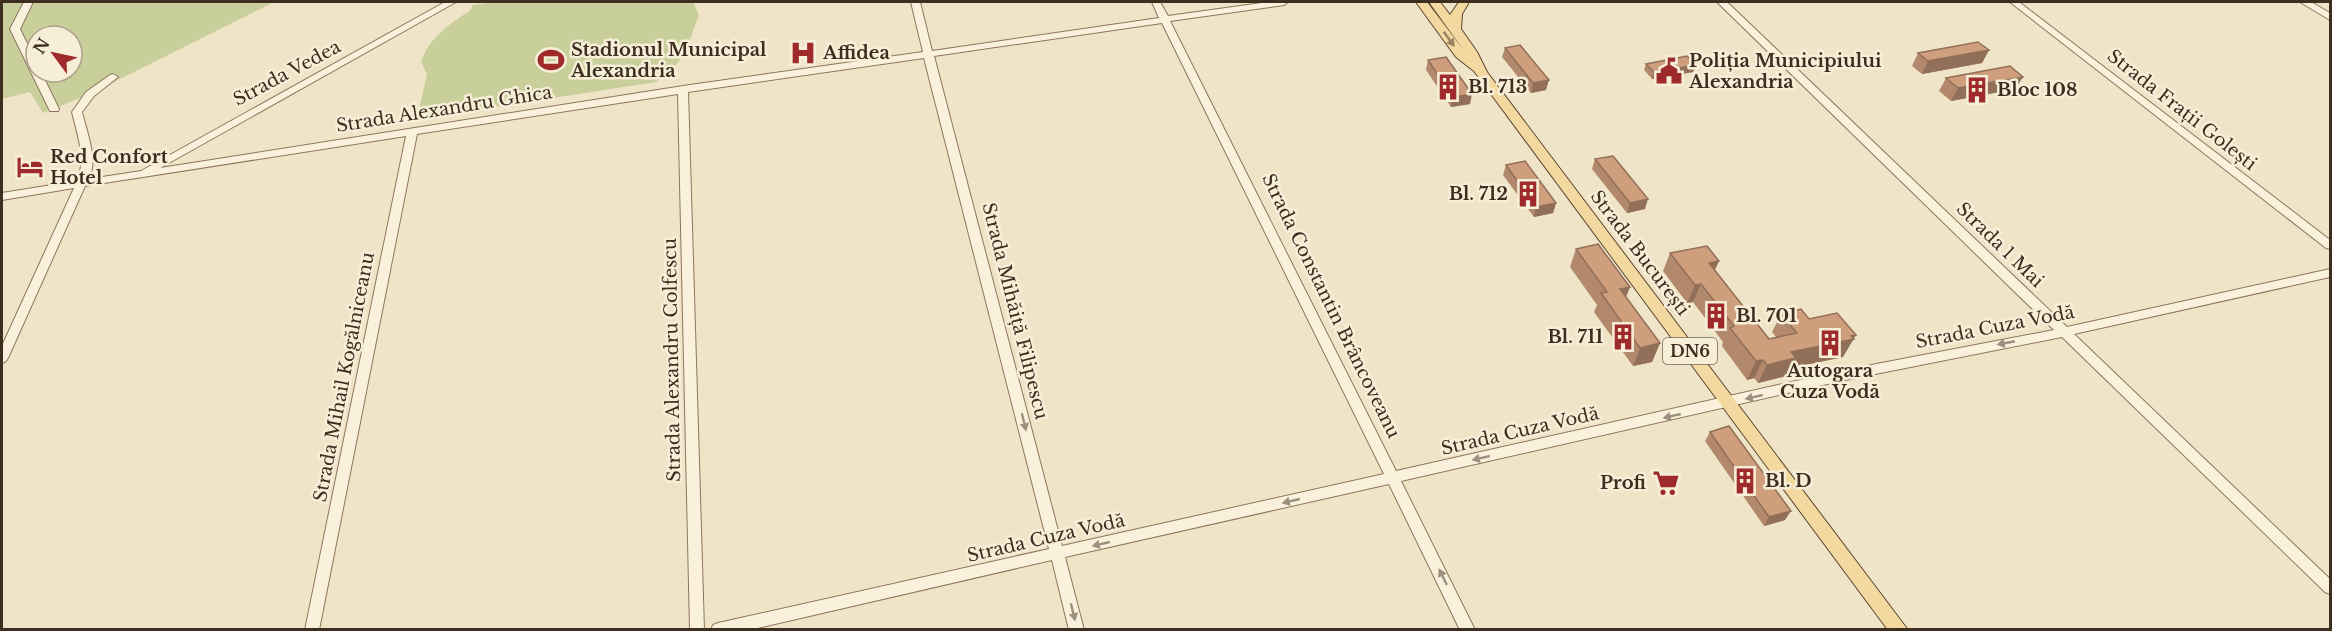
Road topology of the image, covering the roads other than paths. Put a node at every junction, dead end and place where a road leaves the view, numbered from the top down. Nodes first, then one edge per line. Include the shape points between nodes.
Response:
1 (28, 2) edge
2 (451, 2) edge
3 (915, 2) edge
4 (1156, 2) edge
5 (1284, 2) edge
6 (1406, 2) edge
7 (1464, 2) edge
8 (1722, 2) edge
9 (2014, 2) edge
10 (2305, 2) edge
11 (1428, 4) edge
12 (2331, 17) edge
13 (1165, 20) junction
14 (1455, 29) junction
15 (929, 55) junction
16 (1481, 72) junction
17 (113, 77) dead end
18 (683, 89) junction
19 (54, 109) dead end
20 (412, 131) junction
21 (179, 151) junction
22 (182, 168) junction
23 (140, 174) junction
24 (82, 184) junction
25 (2, 196) edge
26 (2331, 245) edge
27 (2331, 273) edge
28 (2064, 332) junction
29 (2, 358) edge
30 (1729, 403) junction
31 (1394, 478) junction
32 (1058, 553) junction
33 (2331, 588) edge
34 (312, 630) edge
35 (697, 630) edge
36 (718, 630) edge
37 (1077, 630) edge
38 (1468, 630) edge
39 (1899, 630) edge

1 - 19 street via 15,29
2 - 21 street, Strada Vedea
3 - 15 street, Strada Mihăiță Filipescu
4 - 13 street, Strada Constantin Brâncoveanu
5 - 13 street, Strada Alexandru Ghica
6 - 11 main road
7 - 14 main road via 1456,14
8 - 28 street, Strada 1 Mai
9 - 26 street, Strada Frații Golești
10 - 12 street
11 - 14 main road, Strada București / DN6
11 -> 16 main road, Strada București / DN6 via 1460,54
13 - 15 street, Strada Alexandru Ghica
13 - 31 street, Strada Constantin Brâncoveanu
14 - 16 main road, Strada București / DN6
15 - 18 street, Strada Alexandru Ghica
15 -> 32 street, Strada Mihăiță Filipescu
16 - 30 main road, Strada București / DN6
17 - 24 street via 90,94 77,112 87,157
18 - 20 street, Strada Alexandru Ghica
18 - 35 street, Strada Alexandru Colfescu
20 - 22 street, Strada Alexandru Ghica
20 - 34 street, Strada Mihail Kogălniceanu
21 - 22 street via 176,158
21 - 23 street, Strada Vedea
22 - 23 street, Strada Alexandru Ghica
23 - 24 street, Strada Alexandru Ghica
24 - 25 street, Strada Alexandru Ghica
24 - 29 street
27 - 28 street, Strada Cuza Vodă
28 -> 30 street, Strada Cuza Vodă via 1845,375
28 - 33 street, Strada 1 Mai
30 -> 31 street, Strada Cuza Vodă
30 - 39 main road, Strada București / DN6
31 -> 32 street, Strada Cuza Vodă
38 -> 31 street, Strada Constantin Brâncoveanu
32 - 36 street, Strada Cuza Vodă
32 -> 37 street, Strada Mihăiță Filipescu

